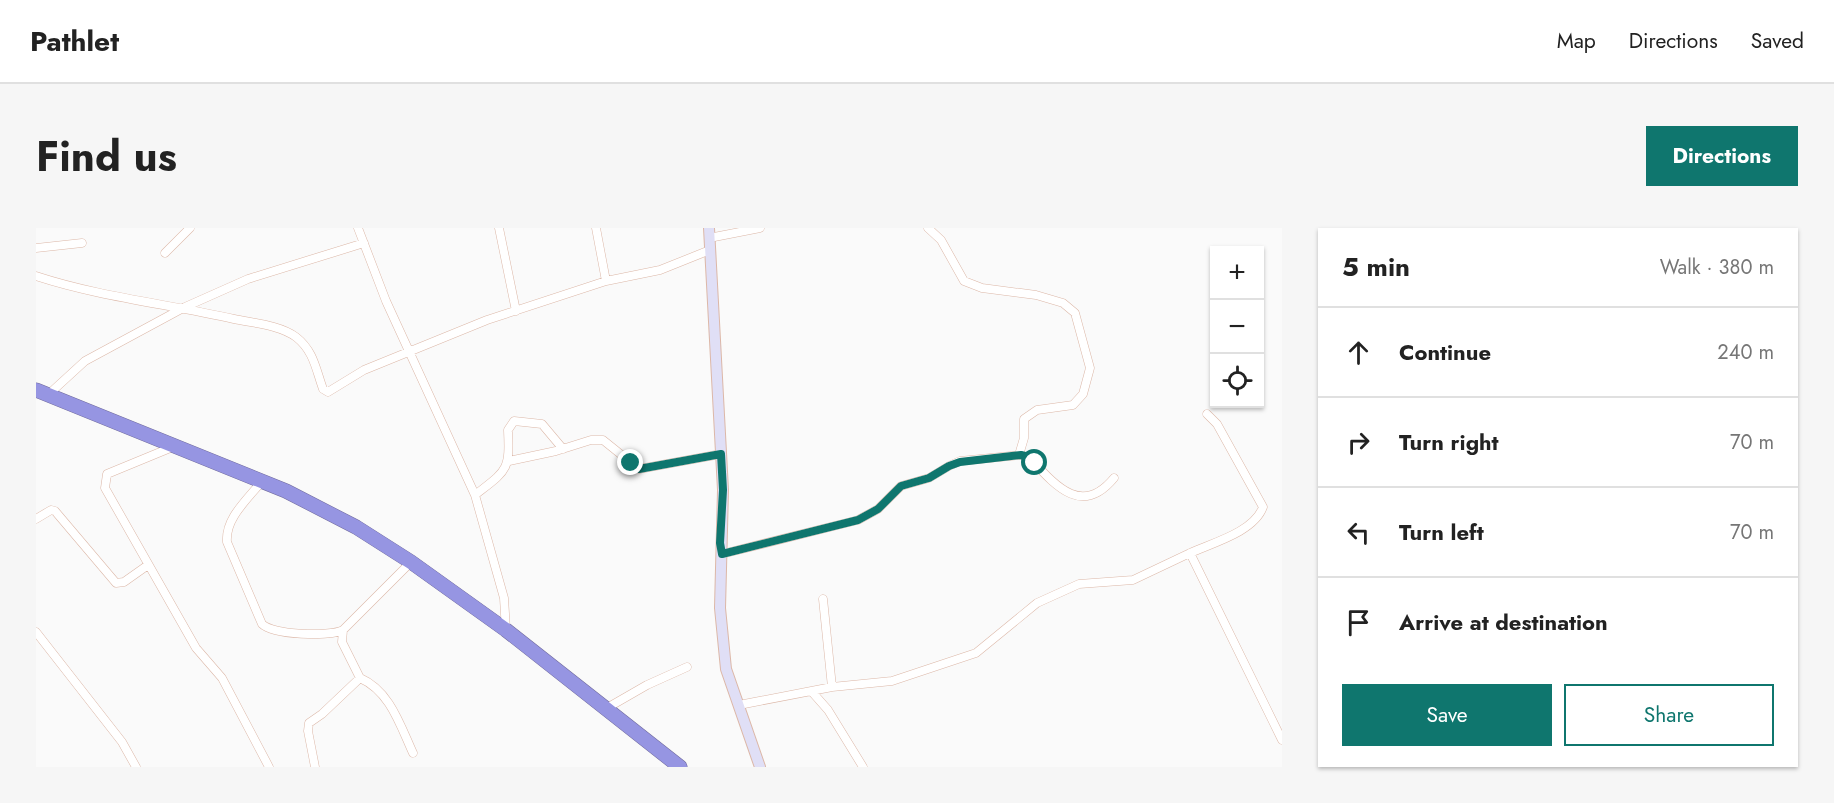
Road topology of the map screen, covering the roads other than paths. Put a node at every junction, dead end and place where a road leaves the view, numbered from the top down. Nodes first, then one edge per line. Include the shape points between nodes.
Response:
1 (190, 228) edge
2 (358, 228) edge
3 (499, 228) edge
4 (596, 228) edge
5 (760, 228) edge
6 (928, 228) edge
7 (709, 239) edge
8 (82, 243) dead end
9 (363, 243) junction
10 (36, 248) edge
11 (165, 253) dead end
12 (36, 276) edge
13 (606, 281) junction
14 (185, 308) junction
15 (516, 311) junction
16 (408, 352) junction
17 (42, 392) edge
18 (1207, 414) dead end
19 (176, 446) junction
20 (563, 449) junction
21 (721, 454) junction
22 (1019, 455) junction
23 (509, 460) junction
24 (1114, 478) dead end
25 (262, 481) junction
26 (475, 495) junction
27 (36, 519) edge
28 (1190, 553) junction
29 (722, 554) junction
30 (411, 562) junction
31 (148, 565) junction
32 (824, 600) dead end
33 (343, 630) junction
34 (506, 630) junction
35 (36, 632) edge
36 (333, 635) junction
37 (342, 642) junction
38 (687, 667) dead end
39 (360, 678) junction
40 (832, 687) junction
41 (813, 693) junction
42 (739, 705) junction
43 (607, 708) junction
44 (1282, 740) edge
45 (413, 753) dead end
46 (136, 767) edge
47 (269, 767) edge
48 (315, 767) edge
49 (680, 767) edge
50 (760, 767) edge
51 (863, 767) edge

1 - 11 street
2 - 9 street
3 - 15 street
4 - 13 street
5 - 7 street
6 - 22 street via 941,240 964,281 982,288 1036,295 1063,303 1075,313 1090,368 1083,394 1073,405 1037,410 1024,419
7 - 13 street via 660,270
7 - 21 street
8 - 10 street
9 - 14 street via 248,279
9 - 16 street
12 - 14 street via 77,290
13 - 15 street
14 - 16 street via 294,336 312,355 323,389 328,392 364,370
14 - 17 street via 85,361
15 - 16 street
16 - 26 street
17 - 19 highway
18 - 28 street via 1217,424 1263,507 1260,515 1239,531
19 - 25 highway
19 - 31 street via 107,474 104,480
20 - 21 street via 603,440 639,469
20 - 23 street
20 - 23 street via 542,424 514,422 508,430
21 - 29 street
22 - 24 street via 1029,457 1068,495 1103,492
22 - 29 street via 960,462 929,478 901,486 878,509 858,520
23 - 26 street via 498,477
25 - 30 highway via 324,508
25 - 36 street via 226,532 262,624 273,630
26 - 34 street via 504,598
27 - 31 street via 51,510 55,512 116,584
28 - 40 street via 1133,580 1079,584 1037,603 976,653 892,681
28 - 44 street
29 - 42 street via 720,608 726,669
30 - 33 street
30 - 34 highway
31 - 47 street via 196,648 222,678
32 - 40 street
33 - 36 street
33 - 37 street
34 - 43 highway
35 - 46 street via 122,742
36 - 37 street
37 - 39 street
38 - 43 street
39 - 45 street via 372,683 383,695
39 - 48 street via 309,723
40 - 41 street
41 - 42 street
41 - 51 street via 840,726
42 - 50 street
43 - 49 highway

